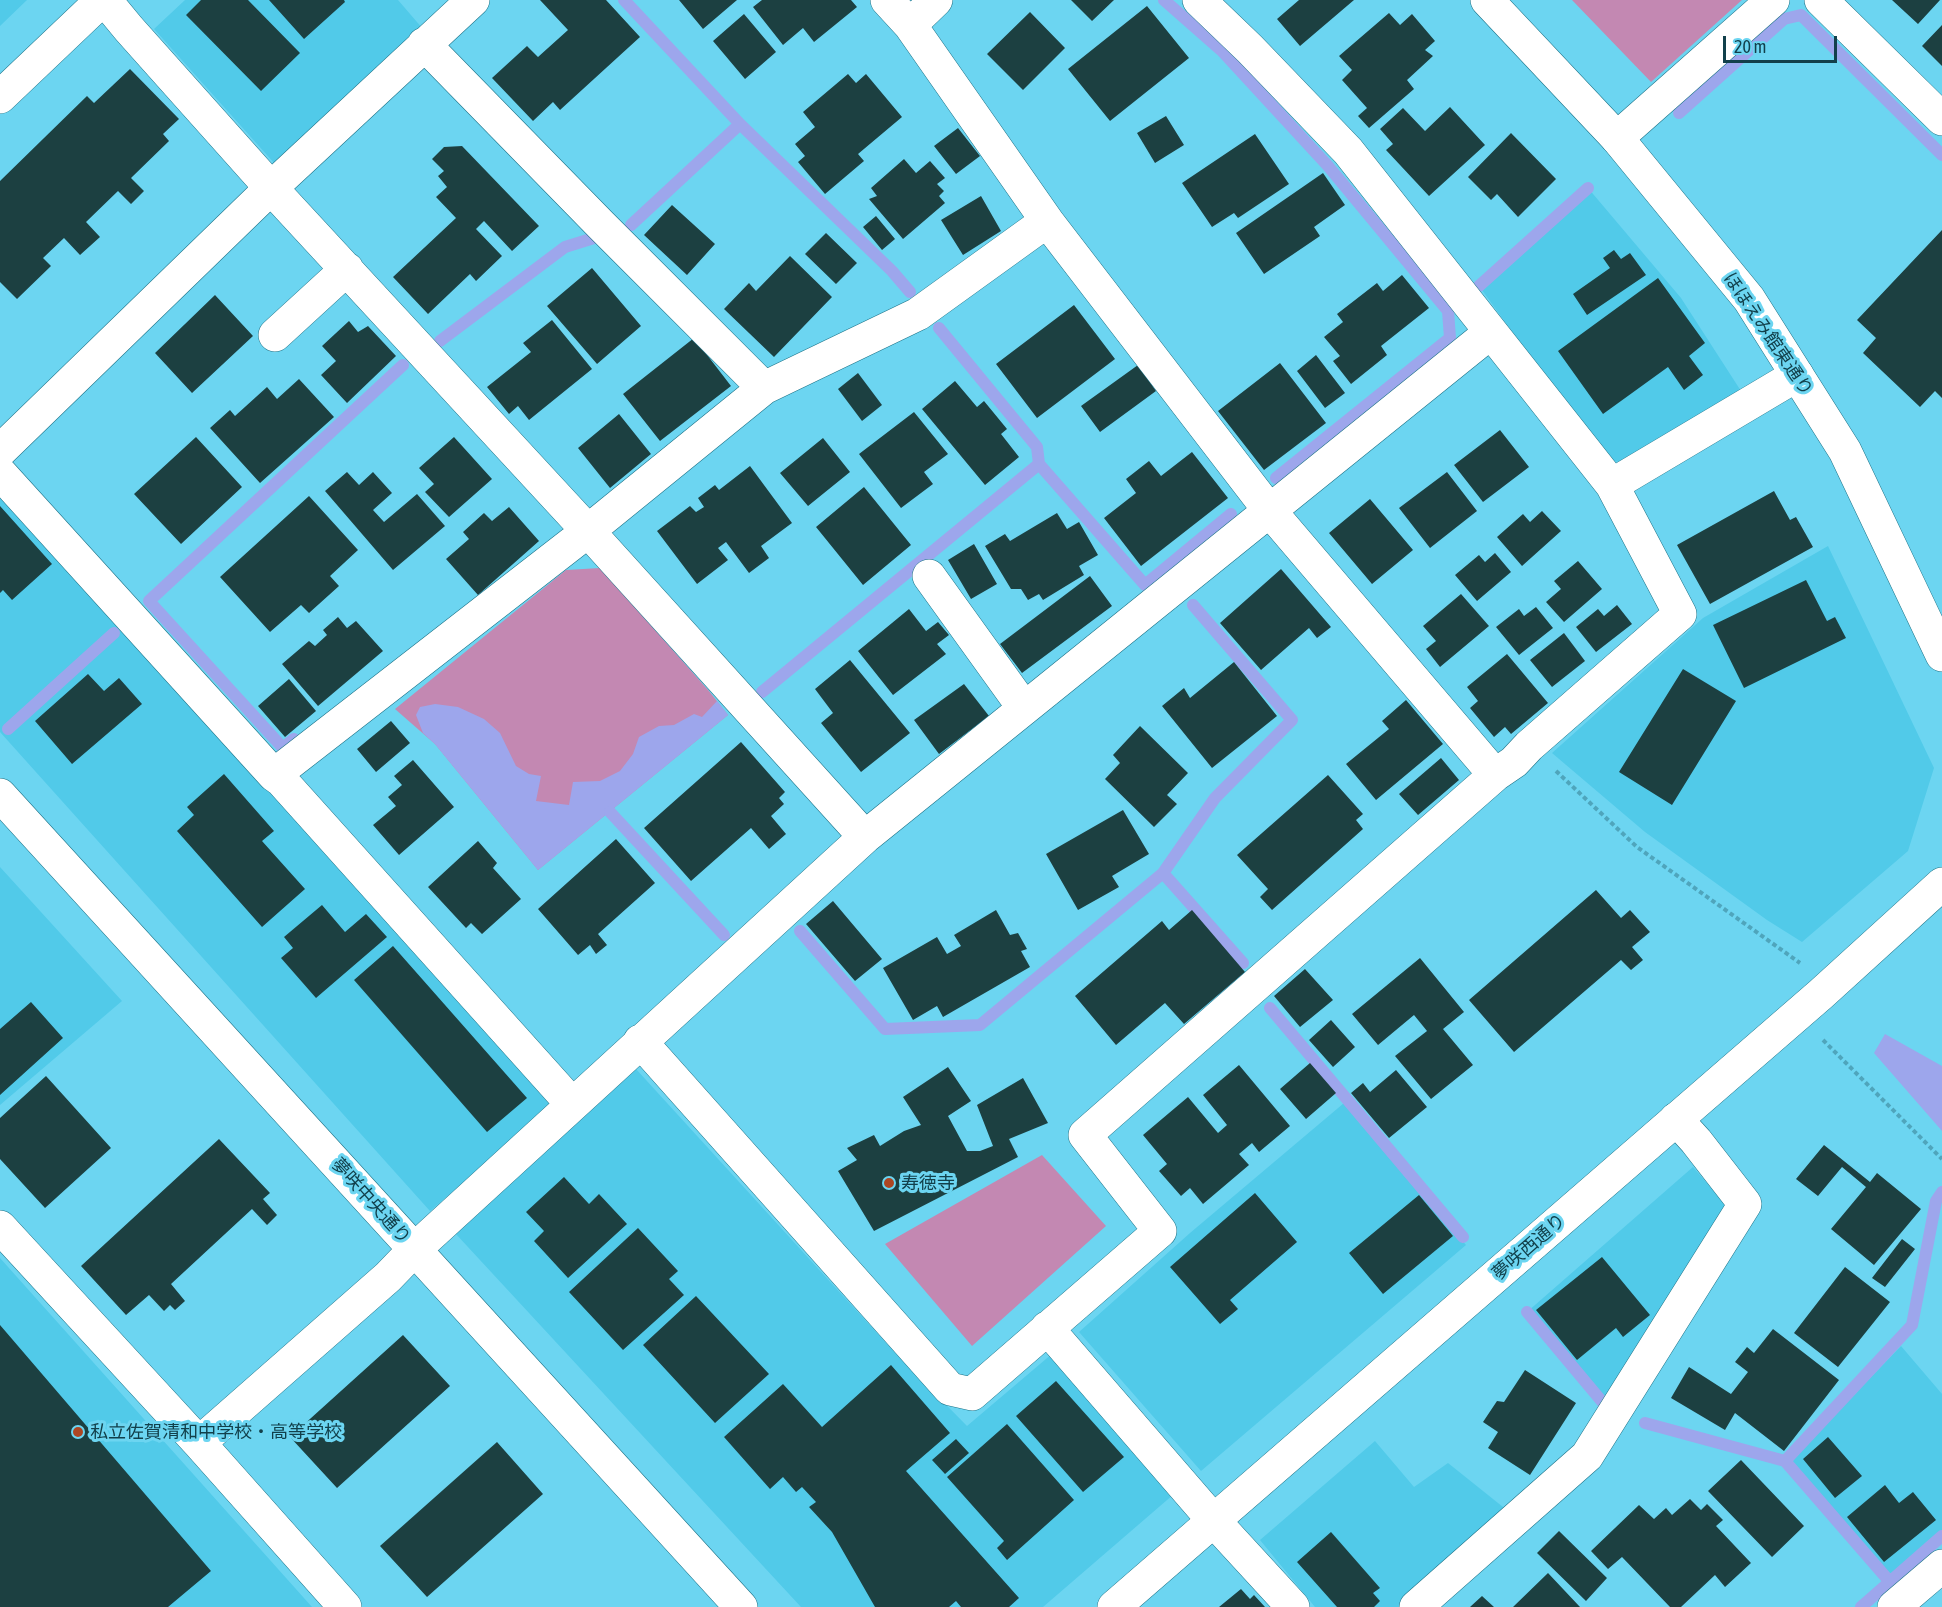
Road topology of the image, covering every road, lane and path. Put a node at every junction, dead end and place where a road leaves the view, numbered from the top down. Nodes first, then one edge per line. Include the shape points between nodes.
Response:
1 (103, 0) edge
2 (473, 0) edge
3 (887, 0) edge
4 (936, 0) edge
5 (1199, 0) edge
6 (1487, 0) edge
7 (1773, 0) edge
8 (1821, 0) edge
9 (910, 25) junction
10 (424, 44) junction
11 (0, 97) edge
12 (1942, 119) edge
13 (1617, 138) junction
14 (271, 188) junction
15 (1047, 221) junction
16 (347, 269) junction
17 (1491, 332) junction
18 (275, 335) dead end
19 (1797, 375) junction
20 (764, 388) junction
21 (0, 451) edge
22 (0, 473) edge
23 (1612, 485) junction
24 (1269, 510) junction
25 (588, 531) junction
26 (929, 576) dead end
27 (1942, 655) edge
28 (1024, 708) junction
29 (1529, 746) junction
30 (274, 775) junction
31 (1496, 775) junction
32 (0, 795) edge
33 (864, 837) junction
34 (1942, 885) edge
35 (1800, 963) dead end
36 (1796, 1016) junction
37 (640, 1041) junction
38 (572, 1104) junction
39 (1676, 1119) junction
40 (1942, 1159) edge
41 (0, 1227) edge
42 (415, 1249) junction
43 (1047, 1328) junction
44 (199, 1443) junction
45 (1214, 1521) junction
46 (1942, 1566) edge
47 (345, 1607) edge
48 (741, 1607) edge
49 (1114, 1607) edge
50 (1293, 1607) edge
51 (1416, 1607) edge
52 (1894, 1607) edge

1 - 11 street
1 - 14 street
2 - 10 street
3 - 9 street
4 - 9 street
5 - 17 street via 1348,151
6 - 13 street, ほほえみ館東通り
7 - 13 street
8 - 12 street
9 - 15 street
10 - 14 street
10 - 20 street
13 - 19 street, ほほえみ館東通り via 1749,299
14 - 16 street
14 - 21 street
15 - 20 street via 918,314
15 - 24 street
16 - 18 street
16 - 25 street
17 - 23 street
17 - 24 street
19 - 23 street
19 - 27 street, ほほえみ館東通り via 1845,451
20 - 25 street
22 - 30 street
23 - 29 street via 1680,614
24 - 28 street
24 - 31 street
25 - 30 street
25 - 33 street
26 - 28 street
28 - 33 street
29 - 31 street
29 - 35 path via 1637,847
30 - 38 street
31 - 43 street via 1085,1135 1160,1231
32 - 42 street, 夢咲中央通り
33 - 37 street
34 - 36 street, 夢咲西通り
36 - 39 street, 夢咲西通り
36 - 40 path
37 - 38 street
37 - 43 street via 950,1389 972,1394
38 - 42 street
39 - 45 street, 夢咲西通り
39 - 51 street via 1745,1204 1587,1456
41 - 44 street
42 - 44 street
42 - 48 street, 夢咲中央通り
43 - 45 street
44 - 47 street
45 - 49 street, 夢咲西通り
45 - 50 street
46 - 52 street

